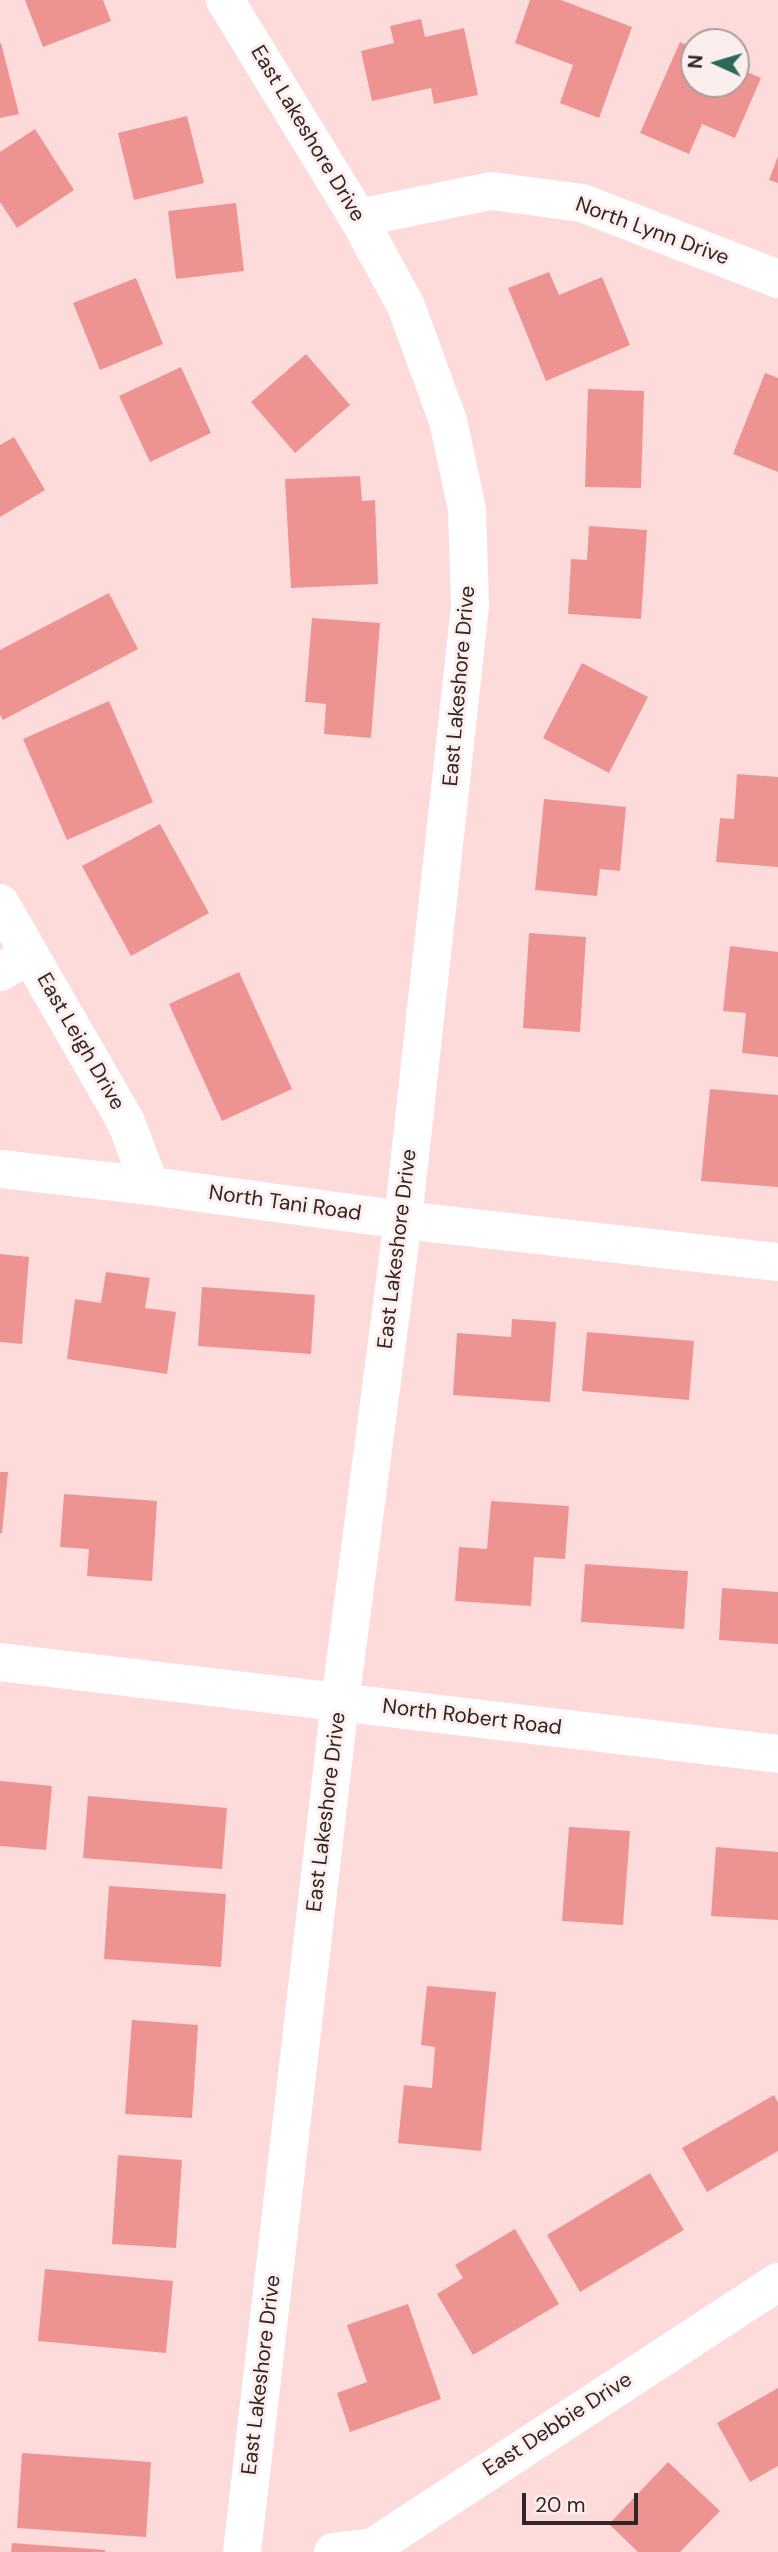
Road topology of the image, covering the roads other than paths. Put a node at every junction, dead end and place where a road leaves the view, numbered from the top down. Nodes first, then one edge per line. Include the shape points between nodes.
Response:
1 (225, 0) edge
2 (358, 218) junction
3 (778, 278) edge
4 (0, 903) edge
5 (15, 964) edge
6 (0, 1169) edge
7 (150, 1186) junction
8 (403, 1220) junction
9 (778, 1262) edge
10 (0, 1662) edge
11 (340, 1702) junction
12 (778, 1754) edge
13 (778, 2282) edge
14 (242, 2552) edge
15 (333, 2552) edge

1 - 2 main road, East Lakeshore Drive
2 - 3 main road, North Lynn Drive via 491,191 582,203
2 - 8 main road, East Lakeshore Drive via 406,306 448,421 467,509 470,606
4 - 5 main road, East Leigh Drive
5 - 7 main road, East Leigh Drive via 126,1122
6 - 7 main road, North Tani Road
7 - 8 main road, North Tani Road
8 - 9 main road, North Tani Road
8 - 11 main road, East Lakeshore Drive
10 - 11 main road, North Robert Road
11 - 12 main road, North Robert Road
11 - 14 main road, East Lakeshore Drive
13 - 15 main road, East Debbie Drive via 373,2547

